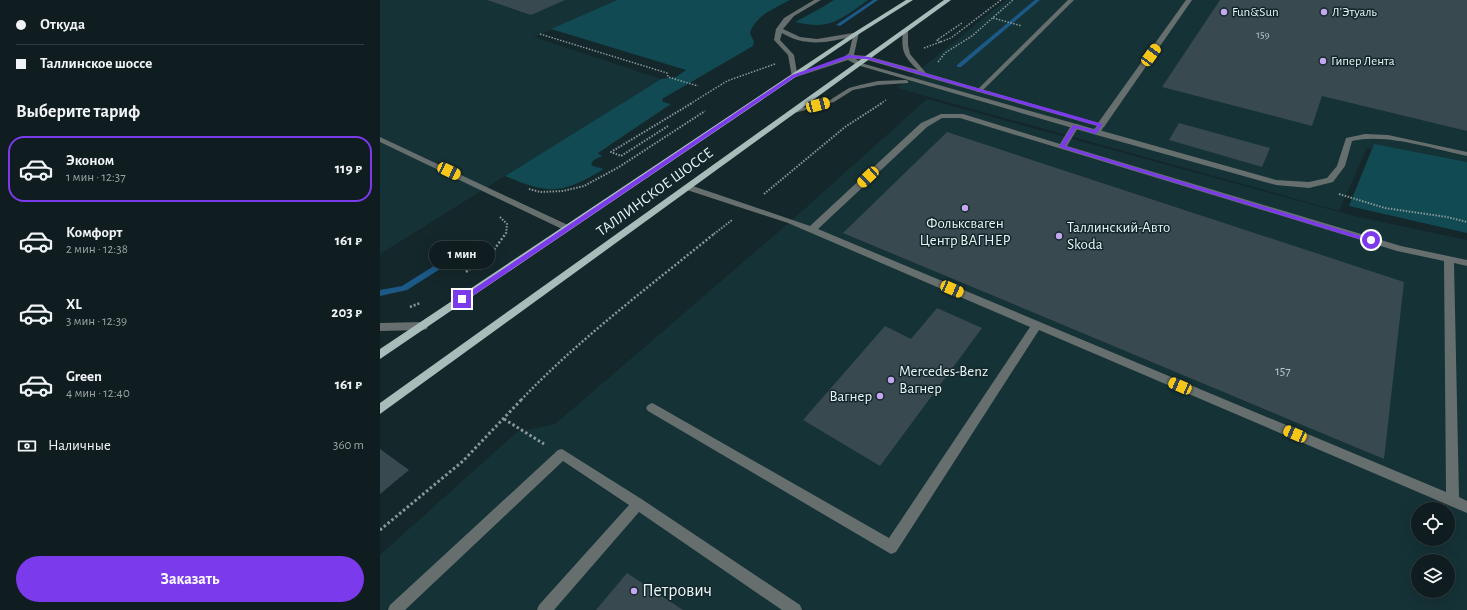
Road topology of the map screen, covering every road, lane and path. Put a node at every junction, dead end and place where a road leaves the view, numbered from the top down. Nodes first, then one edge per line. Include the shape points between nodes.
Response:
1 (818, 0) edge
2 (910, 0) edge
3 (948, 0) edge
4 (1013, 0) edge
5 (1071, 0) edge
6 (1189, 0) edge
7 (993, 18) junction
8 (962, 23) dead end
9 (1016, 25) dead end
10 (779, 29) junction
11 (906, 30) junction
12 (857, 33) junction
13 (540, 34) dead end
14 (941, 42) dead end
15 (848, 57) junction
16 (867, 58) junction
17 (859, 64) junction
18 (934, 67) dead end
19 (761, 68) dead end
20 (767, 72) dead end
21 (926, 75) junction
22 (794, 76) junction
23 (918, 81) junction
24 (698, 86) dead end
25 (979, 91) junction
26 (890, 98) dead end
27 (705, 111) dead end
28 (791, 112) junction
29 (1075, 126) junction
30 (1099, 129) junction
31 (380, 139) edge
32 (1062, 147) junction
33 (1467, 154) edge
34 (1309, 185) junction
35 (522, 186) dead end
36 (687, 187) junction
37 (510, 200) junction
38 (751, 206) junction
39 (1467, 222) edge
40 (567, 228) junction
41 (812, 229) junction
42 (1448, 259) junction
43 (1467, 263) edge
44 (465, 272) dead end
45 (427, 300) dead end
46 (407, 308) dead end
47 (1037, 325) junction
48 (423, 326) junction
49 (380, 327) edge
50 (380, 355) edge
51 (652, 408) dead end
52 (380, 409) edge
53 (504, 418) junction
54 (562, 454) junction
55 (1453, 501) junction
56 (638, 504) junction
57 (1467, 507) edge
58 (380, 530) edge
59 (395, 610) edge
60 (544, 610) edge
61 (795, 610) edge

1 - 10 street via 787,18
2 - 12 main road, ТАЛЛИНСКОЕ ШОССЕ
3 - 11 main road, ТАЛЛИНСКОЕ ШОССЕ
4 - 7 path
5 - 25 street
6 - 30 street
7 - 9 path
7 - 18 path via 972,36 945,53
8 - 14 path via 937,40
10 - 12 street via 791,37 806,41 832,41
10 - 22 street via 777,40 790,55
11 - 16 main road, ТАЛЛИНСКОЕ ШОССЕ
11 - 21 street via 907,54 911,62
12 - 15 street via 852,54
12 - 22 main road, ТАЛЛИНСКОЕ ШОССЕ
13 - 24 path via 668,73 668,77
15 - 16 street
15 - 17 street
15 - 22 street
16 - 17 main road, ТАЛЛИНСКОЕ ШОССЕ
16 - 21 street
17 - 23 street
17 - 28 main road, ТАЛЛИНСКОЕ ШОССЕ
19 - 20 path
21 - 25 street
22 - 40 main road, ТАЛЛИНСКОЕ ШОССЕ
23 - 28 street via 862,86 851,89 832,101
23 - 29 street
25 - 30 street
26 - 38 path via 845,127
27 - 35 path via 619,167 584,186 563,191 540,192
28 - 36 main road, ТАЛЛИНСКОЕ ШОССЕ
29 - 30 street
29 - 32 street
30 - 34 street via 1276,182
31 - 37 street
32 - 41 street via 960,116 941,116 924,125
32 - 42 street via 1400,249
33 - 34 street via 1388,137 1364,136 1349,140 1341,166 1330,180
34 - 39 path via 1385,208
36 - 38 street
36 - 52 main road, ТАЛЛИНСКОЕ ШОССЕ
37 - 40 street
37 - 44 path via 491,213 501,217 507,224 506,236 491,254
38 - 41 street
38 - 53 path via 612,316 539,381
40 - 48 main road, ТАЛЛИНСКОЕ ШОССЕ
41 - 47 street
42 - 43 street
42 - 55 street
45 - 46 path
47 - 51 street via 890,547
47 - 55 street
48 - 49 street
48 - 50 main road, ТАЛЛИНСКОЕ ШОССЕ
53 - 54 path
53 - 58 path via 463,461
54 - 56 street
54 - 59 street
55 - 57 street
56 - 60 street
56 - 61 street

